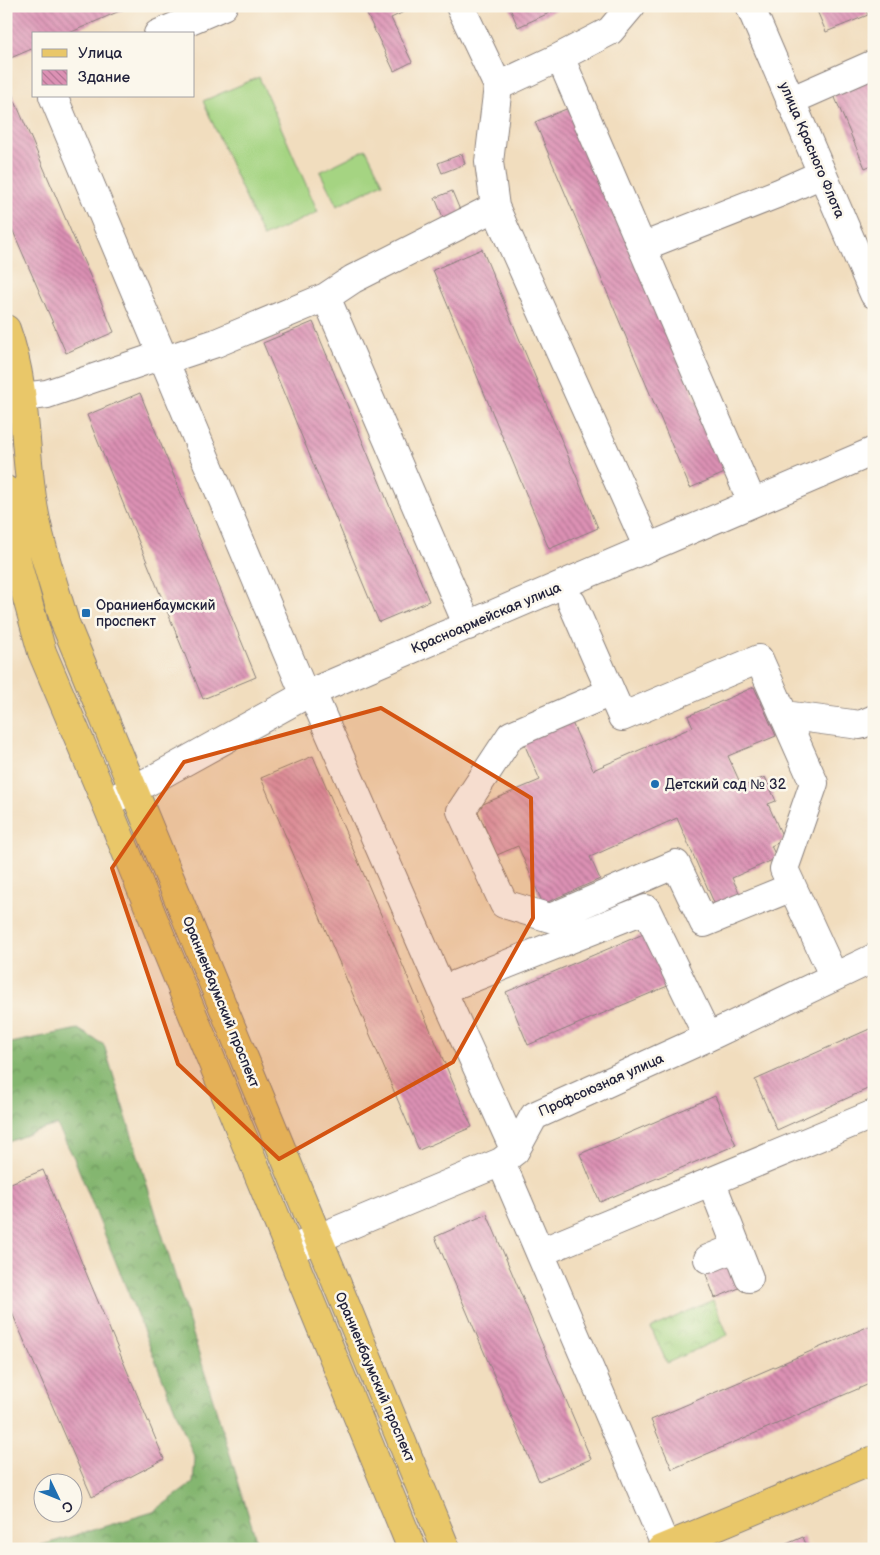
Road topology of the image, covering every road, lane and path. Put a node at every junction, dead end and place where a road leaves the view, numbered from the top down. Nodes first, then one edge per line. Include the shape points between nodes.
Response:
1 (223, 6) edge
2 (460, 6) edge
3 (631, 6) edge
4 (750, 6) edge
5 (163, 32) edge
6 (560, 57) junction
7 (874, 64) edge
8 (498, 86) junction
9 (53, 98) edge
10 (790, 100) junction
11 (822, 174) junction
12 (495, 207) junction
13 (642, 247) junction
14 (874, 294) edge
15 (326, 296) junction
16 (6, 329) edge
17 (162, 356) junction
18 (23, 397) junction
19 (874, 451) edge
20 (6, 490) edge
21 (752, 502) junction
22 (648, 548) junction
23 (572, 603) dead end
24 (468, 626) junction
25 (611, 692) junction
26 (309, 694) junction
27 (784, 715) junction
28 (874, 719) edge
29 (134, 789) junction
30 (106, 803) junction
31 (792, 887) junction
32 (874, 958) edge
33 (834, 977) junction
34 (442, 990) junction
35 (708, 1037) junction
36 (874, 1114) edge
37 (508, 1156) junction
38 (711, 1181) junction
39 (317, 1239) junction
40 (737, 1247) junction
41 (290, 1250) junction
42 (541, 1252) junction
43 (708, 1259) dead end
44 (749, 1278) dead end
45 (873, 1463) edge
46 (664, 1548) edge
47 (412, 1549) edge
48 (446, 1549) edge

1 - 5 street
2 - 8 street
3 - 6 street via 610,31
4 - 10 street, улица Красного Флота
6 - 8 street
6 - 13 street
7 - 10 street
8 - 12 street via 489,162
9 - 17 street
10 - 11 street, улица Красного Флота
11 - 13 street
11 - 14 street, улица Красного Флота
12 - 15 street
12 - 22 street
13 - 21 street
15 - 17 street via 216,343 171,358
15 - 24 street
16 - 18 main road, Ораниенбаумский проспект via 14,350
17 - 18 street via 47,394
17 - 26 street
18 - 29 main road, Ораниенбаумский проспект via 32,499 43,547 65,623
19 - 21 street, Красноармейская улица
20 - 30 main road via 19,570 42,652
21 - 22 street, Красноармейская улица
22 - 24 street, Красноармейская улица
23 - 25 street
24 - 26 street, Красноармейская улица
25 - 27 street via 622,717 760,659
25 - 31 street via 511,735 461,811 504,904 550,918 676,864 704,923
26 - 29 street, Красноармейская улица
26 - 34 street
27 - 28 street via 860,725
27 - 31 street via 814,783 784,869
29 - 30 street, Красноармейская улица
29 - 39 main road, Ораниенбаумский проспект
30 - 41 main road
31 - 33 street
32 - 33 street, Профсоюзная улица
33 - 35 street, Профсоюзная улица
34 - 35 street via 646,910
34 - 37 street
35 - 37 street, Профсоюзная улица via 534,1116
36 - 38 street
37 - 39 street
37 - 42 street
38 - 40 street
38 - 42 street
39 - 41 street
39 - 48 main road, Ораниенбаумский проспект
40 - 43 street
40 - 44 street
41 - 47 main road
42 - 46 street
45 - 46 main road

